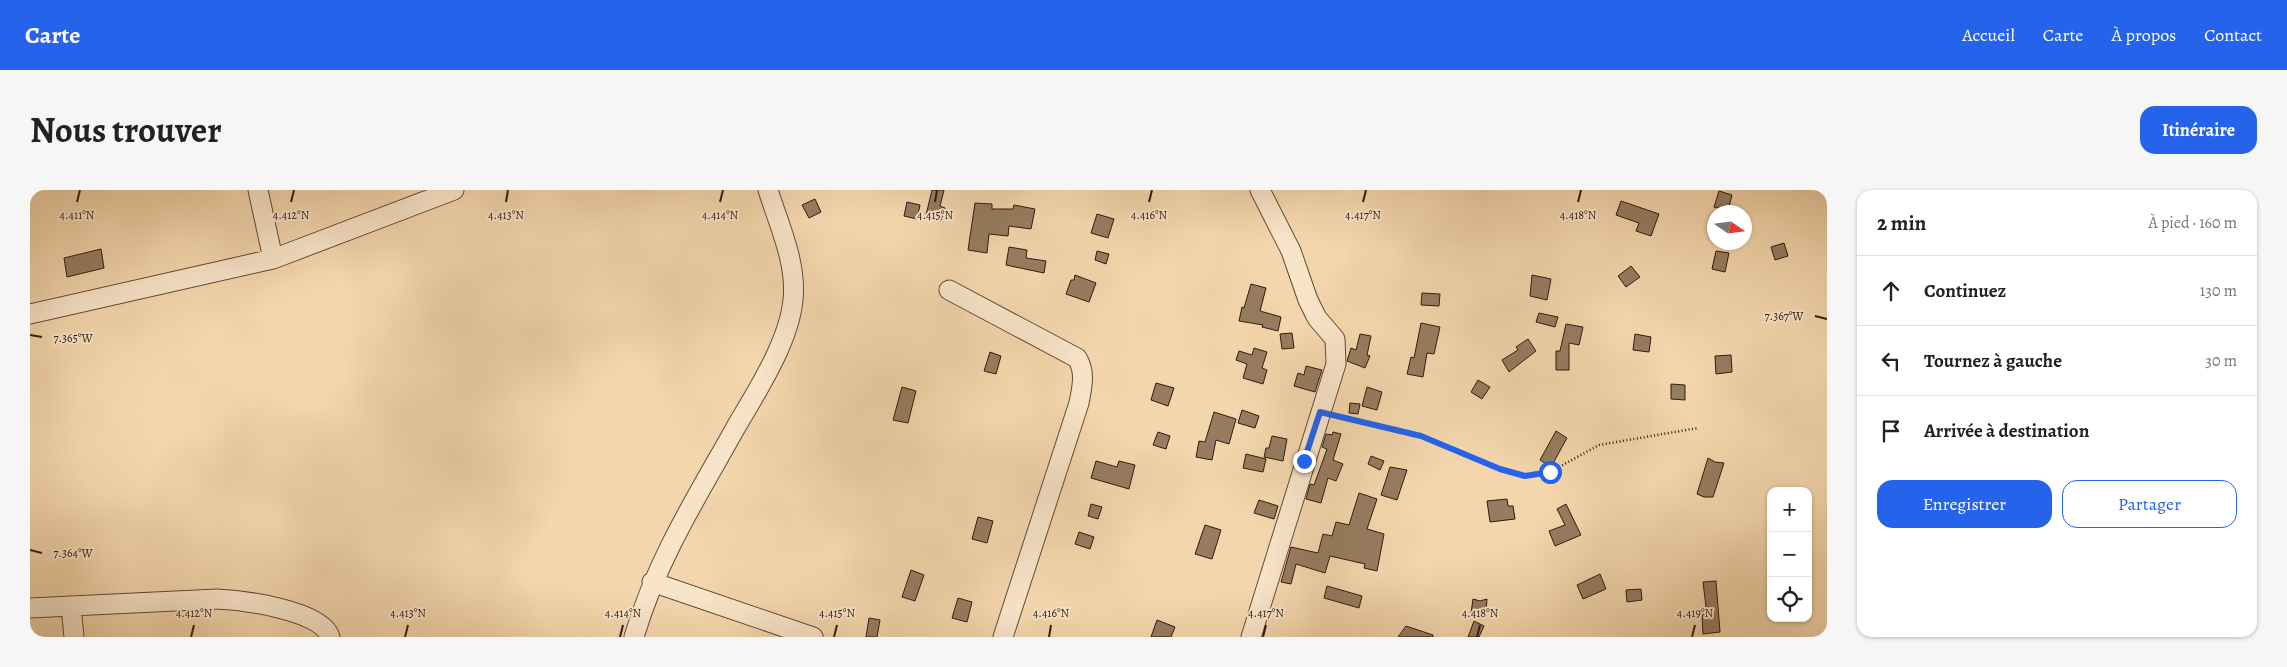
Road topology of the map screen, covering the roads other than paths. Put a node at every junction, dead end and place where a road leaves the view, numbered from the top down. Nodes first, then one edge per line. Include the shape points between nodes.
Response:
1 (258, 190) edge
2 (454, 190) edge
3 (768, 190) edge
4 (1260, 190) edge
5 (274, 258) junction
6 (949, 290) dead end
7 (30, 314) edge
8 (652, 582) junction
9 (71, 606) junction
10 (30, 608) edge
11 (766, 629) edge
12 (74, 637) edge
13 (330, 637) edge
14 (634, 637) edge
15 (813, 637) edge
16 (1003, 637) edge
17 (1251, 637) edge

1 - 5 street
2 - 5 street
3 - 8 street via 791,264 793,300 789,319 752,399 672,540
4 - 17 street via 1291,251 1308,300 1317,318 1335,340 1336,364
5 - 7 street
6 - 16 street via 1078,358 1083,367 1076,412
8 - 11 street
8 - 14 street
9 - 10 street
9 - 12 street
9 - 13 street via 241,600 264,604 319,623
11 - 15 street

